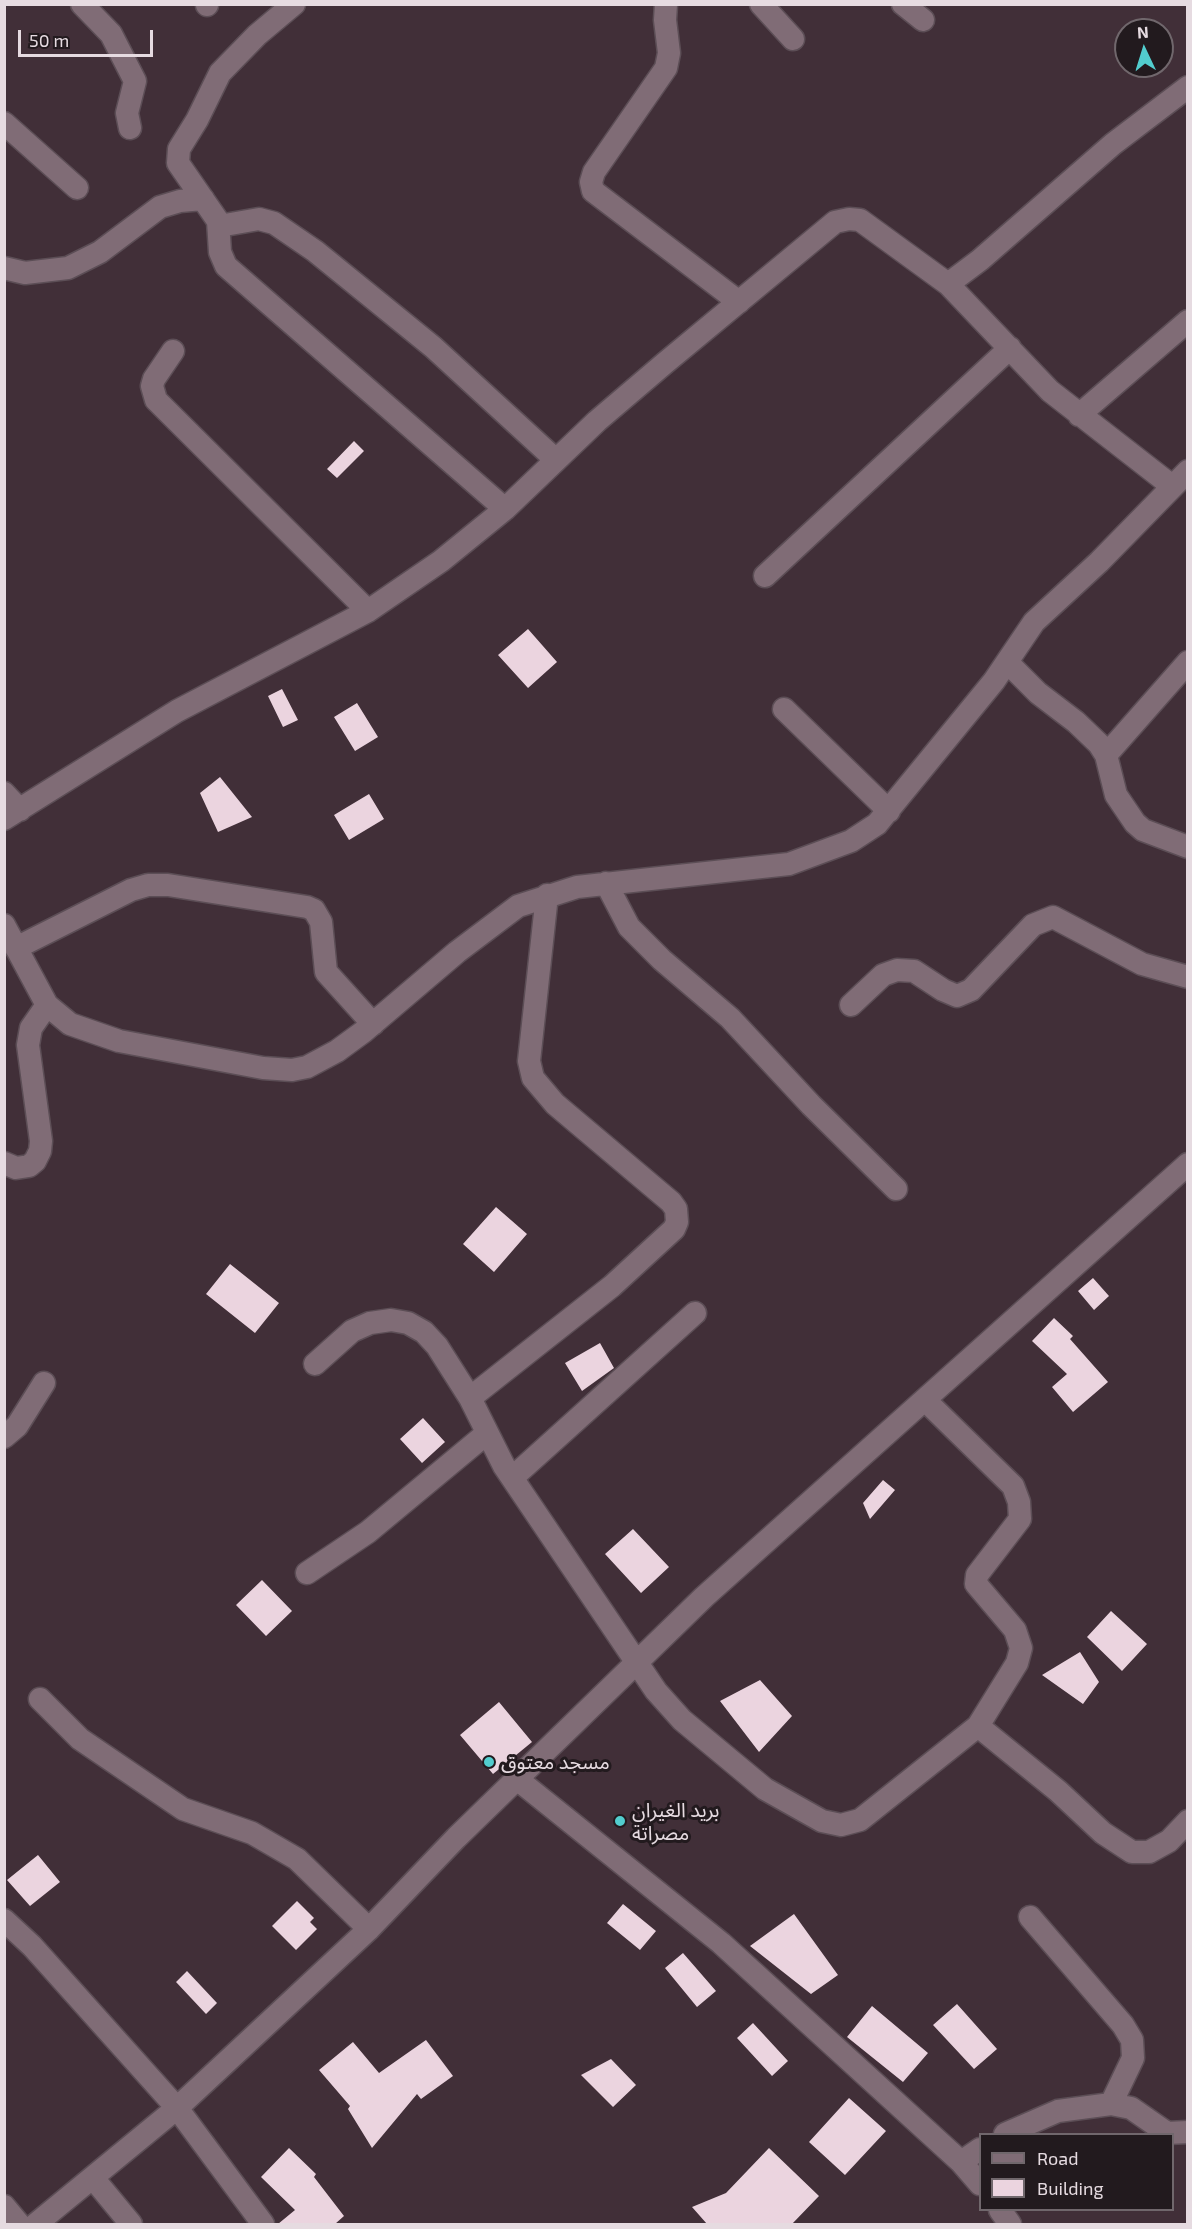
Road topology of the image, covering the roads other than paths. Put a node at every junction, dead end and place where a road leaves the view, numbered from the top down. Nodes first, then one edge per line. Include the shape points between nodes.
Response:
1 (82, 4) edge
2 (294, 4) edge
3 (666, 4) edge
4 (761, 4) edge
5 (903, 4) edge
6 (923, 20) dead end
7 (793, 39) dead end
8 (1188, 87) edge
9 (4, 123) edge
10 (130, 128) dead end
11 (77, 188) dead end
12 (203, 199) junction
13 (219, 226) junction
14 (4, 268) edge
15 (948, 284) junction
16 (739, 302) junction
17 (1188, 321) edge
18 (1010, 348) junction
19 (173, 351) dead end
20 (1079, 415) junction
21 (556, 460) junction
22 (1180, 478) edge
23 (505, 509) junction
24 (765, 576) dead end
25 (368, 610) junction
26 (1007, 662) junction
27 (1188, 662) edge
28 (784, 709) dead end
29 (1106, 755) junction
30 (4, 793) edge
31 (889, 811) junction
32 (12, 814) edge
33 (1188, 847) edge
34 (606, 884) junction
35 (547, 895) junction
36 (4, 925) edge
37 (16, 948) junction
38 (1188, 977) edge
39 (47, 1005) junction
40 (851, 1005) dead end
41 (373, 1024) junction
42 (4, 1163) edge
43 (1188, 1164) edge
44 (896, 1189) dead end
45 (695, 1313) dead end
46 (315, 1364) dead end
47 (44, 1383) dead end
48 (470, 1398) junction
49 (925, 1400) junction
50 (486, 1434) junction
51 (4, 1437) edge
52 (512, 1478) junction
53 (307, 1573) dead end
54 (636, 1663) junction
55 (40, 1699) dead end
56 (978, 1726) junction
57 (517, 1779) junction
58 (1188, 1821) edge
59 (1030, 1917) dead end
60 (4, 1920) edge
61 (369, 1929) junction
62 (1111, 2104) junction
63 (177, 2108) junction
64 (1188, 2132) edge
65 (1007, 2133) edge
66 (979, 2150) edge
67 (961, 2162) junction
68 (93, 2178) junction
69 (979, 2182) edge
70 (4, 2206) edge
71 (1001, 2211) edge
72 (20, 2224) edge
73 (36, 2224) edge
74 (131, 2224) edge
75 (263, 2224) edge
76 (1010, 2224) edge

1 - 10 street via 111,34 135,81 127,113
2 - 12 street via 220,73 179,149 178,163
3 - 16 street via 666,68 591,182 593,190
4 - 7 street
5 - 6 street
8 - 15 street via 1113,144
9 - 11 street
12 - 13 street
12 - 14 street via 160,207 100,252 68,268 25,273
13 - 21 street via 259,219 273,223 315,251 433,347
13 - 23 street via 220,252 226,266
15 - 16 street via 873,228 849,219 835,222
15 - 18 street
16 - 21 street
17 - 20 street
18 - 20 street
18 - 24 street
19 - 25 street via 154,379 156,400
20 - 22 street
21 - 23 street
22 - 26 street via 1034,622
23 - 25 street via 441,561
25 - 32 street via 177,711
26 - 29 street via 1093,738
26 - 31 street
27 - 29 street
28 - 31 street
29 - 33 street via 1116,795 1135,823 1143,830
30 - 32 street
31 - 34 street via 851,841 789,864
34 - 35 street
34 - 44 street via 629,927 730,1018
35 - 41 street via 518,906 495,921
35 - 48 street via 529,1061 533,1078 555,1104 671,1202 677,1222 612,1286
36 - 37 street
37 - 39 street
37 - 41 street via 148,885 307,907 314,910 321,922 326,972
38 - 40 street via 1134,960 1053,918 1033,925 971,990 957,996 914,972 897,970 883,975
39 - 41 street via 61,1018 100,1036 277,1070 292,1070 321,1060
39 - 42 street via 31,1028 28,1045 40,1152 29,1166 16,1168
43 - 49 street
45 - 52 street
46 - 48 street via 352,1331 370,1323 408,1323 437,1346
47 - 51 street via 17,1426
48 - 50 street
49 - 54 street via 760,1546
49 - 56 street via 1013,1486 1020,1502 1020,1519 977,1575 976,1584 1015,1630 1020,1648 1017,1663
50 - 52 street
50 - 53 street via 368,1532
52 - 54 street
54 - 56 street via 682,1720 765,1790 822,1821 841,1825 860,1820
54 - 57 street
55 - 61 street via 80,1739 183,1809 252,1833 297,1860
56 - 58 street via 1104,1833 1132,1852 1149,1852 1169,1841
57 - 61 street
57 - 67 street via 721,1943
59 - 62 street via 1123,2025 1131,2040 1133,2058
60 - 63 street
61 - 63 street
62 - 64 street via 1131,2108 1167,2133
62 - 65 street via 1059,2110
63 - 68 street
63 - 75 street
66 - 67 street
67 - 69 street
68 - 73 street
68 - 74 street
70 - 72 street
71 - 76 street

